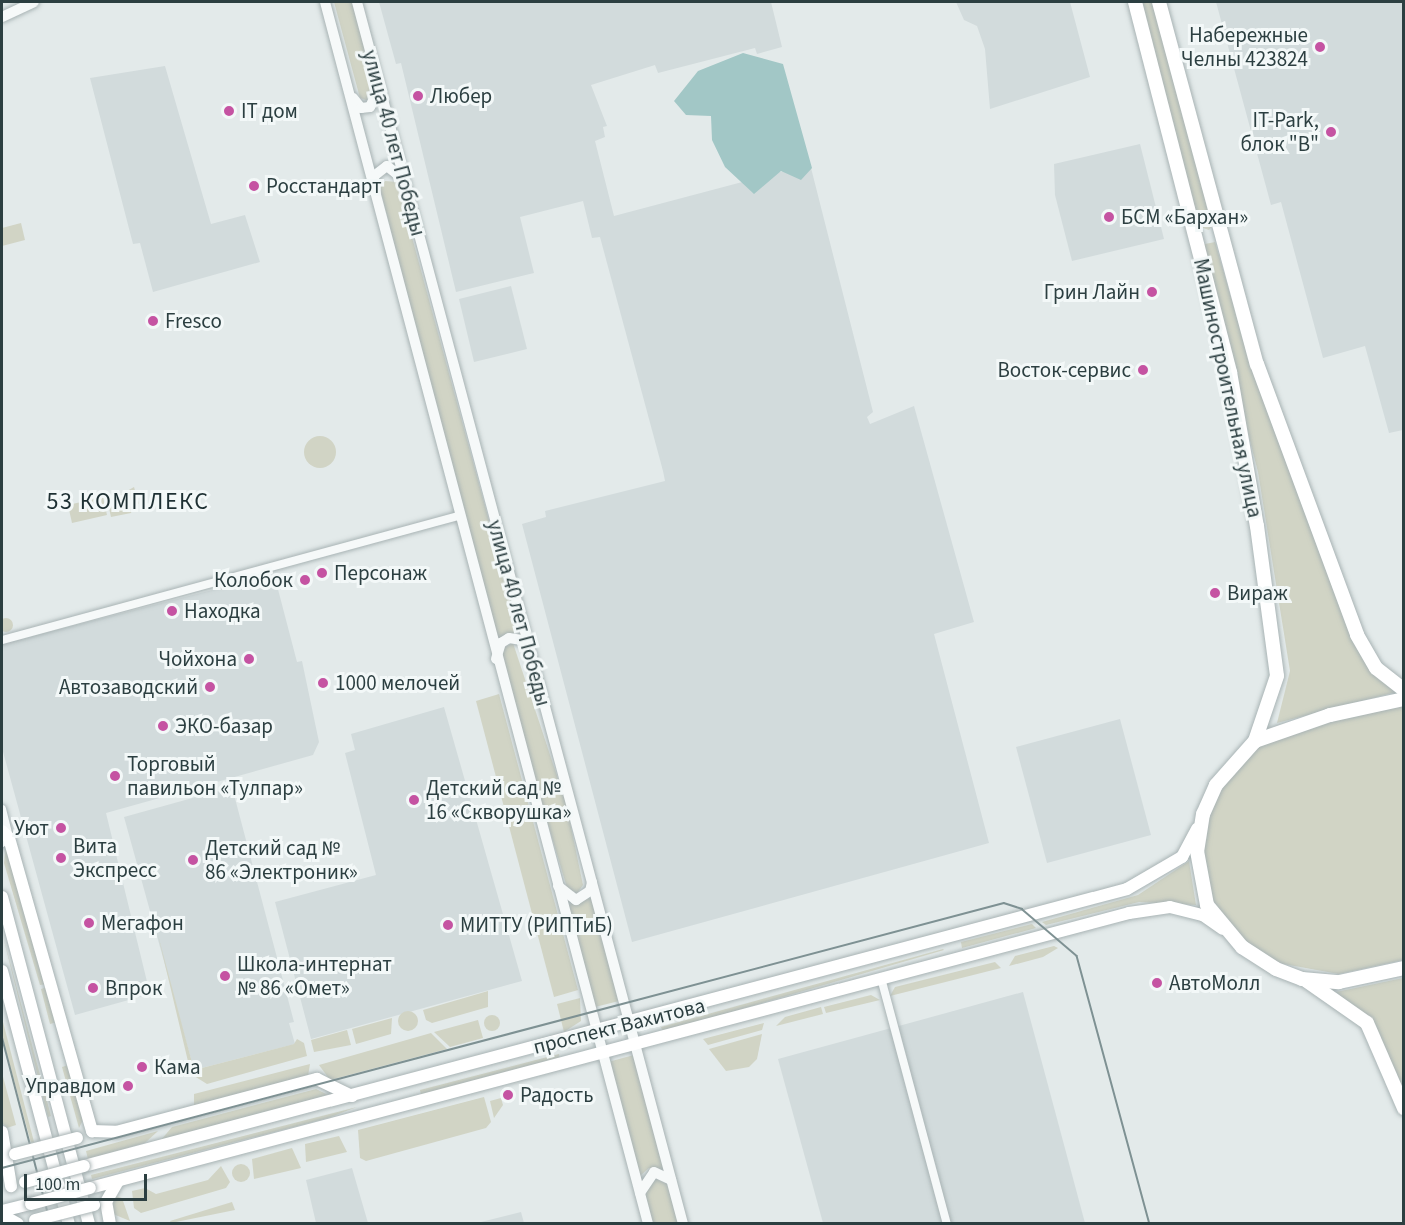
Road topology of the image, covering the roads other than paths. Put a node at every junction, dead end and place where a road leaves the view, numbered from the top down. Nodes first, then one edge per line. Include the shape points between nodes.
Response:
1 (33, 2) edge
2 (325, 2) edge
3 (357, 2) edge
4 (1136, 2) edge
5 (1159, 2) edge
6 (2, 17) edge
7 (378, 82) junction
8 (348, 90) junction
9 (404, 180) junction
10 (376, 196) junction
11 (1216, 221) junction
12 (1192, 226) junction
13 (458, 516) junction
14 (2, 640) edge
15 (530, 651) junction
16 (496, 663) junction
17 (1404, 690) edge
18 (1404, 699) edge
19 (1255, 741) junction
20 (2, 809) edge
21 (1203, 814) junction
22 (4, 837) edge
23 (592, 881) junction
24 (558, 886) junction
25 (2, 897) edge
26 (1223, 928) junction
27 (934, 942) junction
28 (939, 963) junction
29 (1404, 968) edge
30 (2, 971) edge
31 (881, 978) junction
32 (1302, 979) junction
33 (631, 1023) junction
34 (596, 1032) junction
35 (636, 1043) junction
36 (601, 1052) junction
37 (390, 1086) junction
38 (352, 1096) junction
39 (1404, 1108) edge
40 (393, 1109) junction
41 (88, 1128) junction
42 (2, 1132) edge
43 (11, 1154) junction
44 (671, 1180) junction
45 (118, 1181) junction
46 (6, 1187) edge
47 (640, 1193) junction
48 (100, 1207) junction
49 (2, 1213) edge
50 (33, 1222) edge
51 (18, 1224) edge
52 (69, 1224) edge
53 (89, 1224) edge
54 (110, 1224) edge
55 (648, 1224) edge
56 (683, 1224) edge
57 (947, 1224) edge

1 - 6 street
2 - 8 street, улица 40 лет Победы
3 - 7 street, улица 40 лет Победы
4 - 12 main road, Машиностроительная улица
5 - 11 main road, Машиностроительная улица
7 - 8 street via 376,102 370,107 361,108
7 - 9 street, улица 40 лет Победы
8 - 10 street, улица 40 лет Победы
9 - 10 street via 387,166 379,169
9 - 15 street, улица 40 лет Победы
10 - 13 street, улица 40 лет Победы
11 - 12 main road via 1215,234 1209,237
11 - 17 main road, Машиностроительная улица via 1257,364 1358,635 1376,668
12 - 19 main road, Машиностроительная улица via 1240,422 1277,655 1273,699
13 - 14 street
13 - 16 street, улица 40 лет Победы
15 - 16 street via 522,640 509,638 496,651
15 - 23 street, улица 40 лет Победы
16 - 24 street, улица 40 лет Победы
18 - 19 main road via 1330,715
19 - 21 main road via 1216,785
20 - 22 street
21 - 26 main road via 1199,881
21 - 27 main road, проспект Вахитова via 1182,857 1142,883
22 - 41 main road
23 - 24 street via 590,891 576,900
23 - 33 street, улица 40 лет Победы
24 - 34 street, улица 40 лет Победы
25 - 53 main road
26 - 28 main road, проспект Вахитова via 1188,911 1151,909
26 - 32 main road via 1276,969
27 - 28 main road via 958,946
27 - 33 main road, проспект Вахитова
28 - 31 main road, проспект Вахитова
29 - 32 main road via 1339,982
30 - 52 main road
31 - 35 main road, проспект Вахитова
31 - 57 street
32 - 39 main road via 1367,1023
33 - 34 main road, проспект Вахитова
33 - 35 street, улица 40 лет Победы
34 - 36 street, улица 40 лет Победы
34 - 37 main road, проспект Вахитова
35 - 36 main road, проспект Вахитова
35 - 44 street, улица 40 лет Победы
36 - 40 main road, проспект Вахитова
36 - 47 street, улица 40 лет Победы
37 - 38 main road, проспект Вахитова
37 - 40 main road via 415,1090
38 - 41 main road via 317,1079 105,1134
38 - 46 main road, проспект Вахитова, bridge
40 - 45 main road, проспект Вахитова
41 - 43 main road, bridge via 76,1138
42 - 43 main road
43 - 46 main road
44 - 47 street via 659,1172 648,1174
44 - 56 street, улица 40 лет Победы
45 - 48 main road
45 - 49 main road, проспект Вахитова, bridge
47 - 55 street, улица 40 лет Победы
48 - 50 main road, bridge
48 - 54 main road
49 - 51 main road

